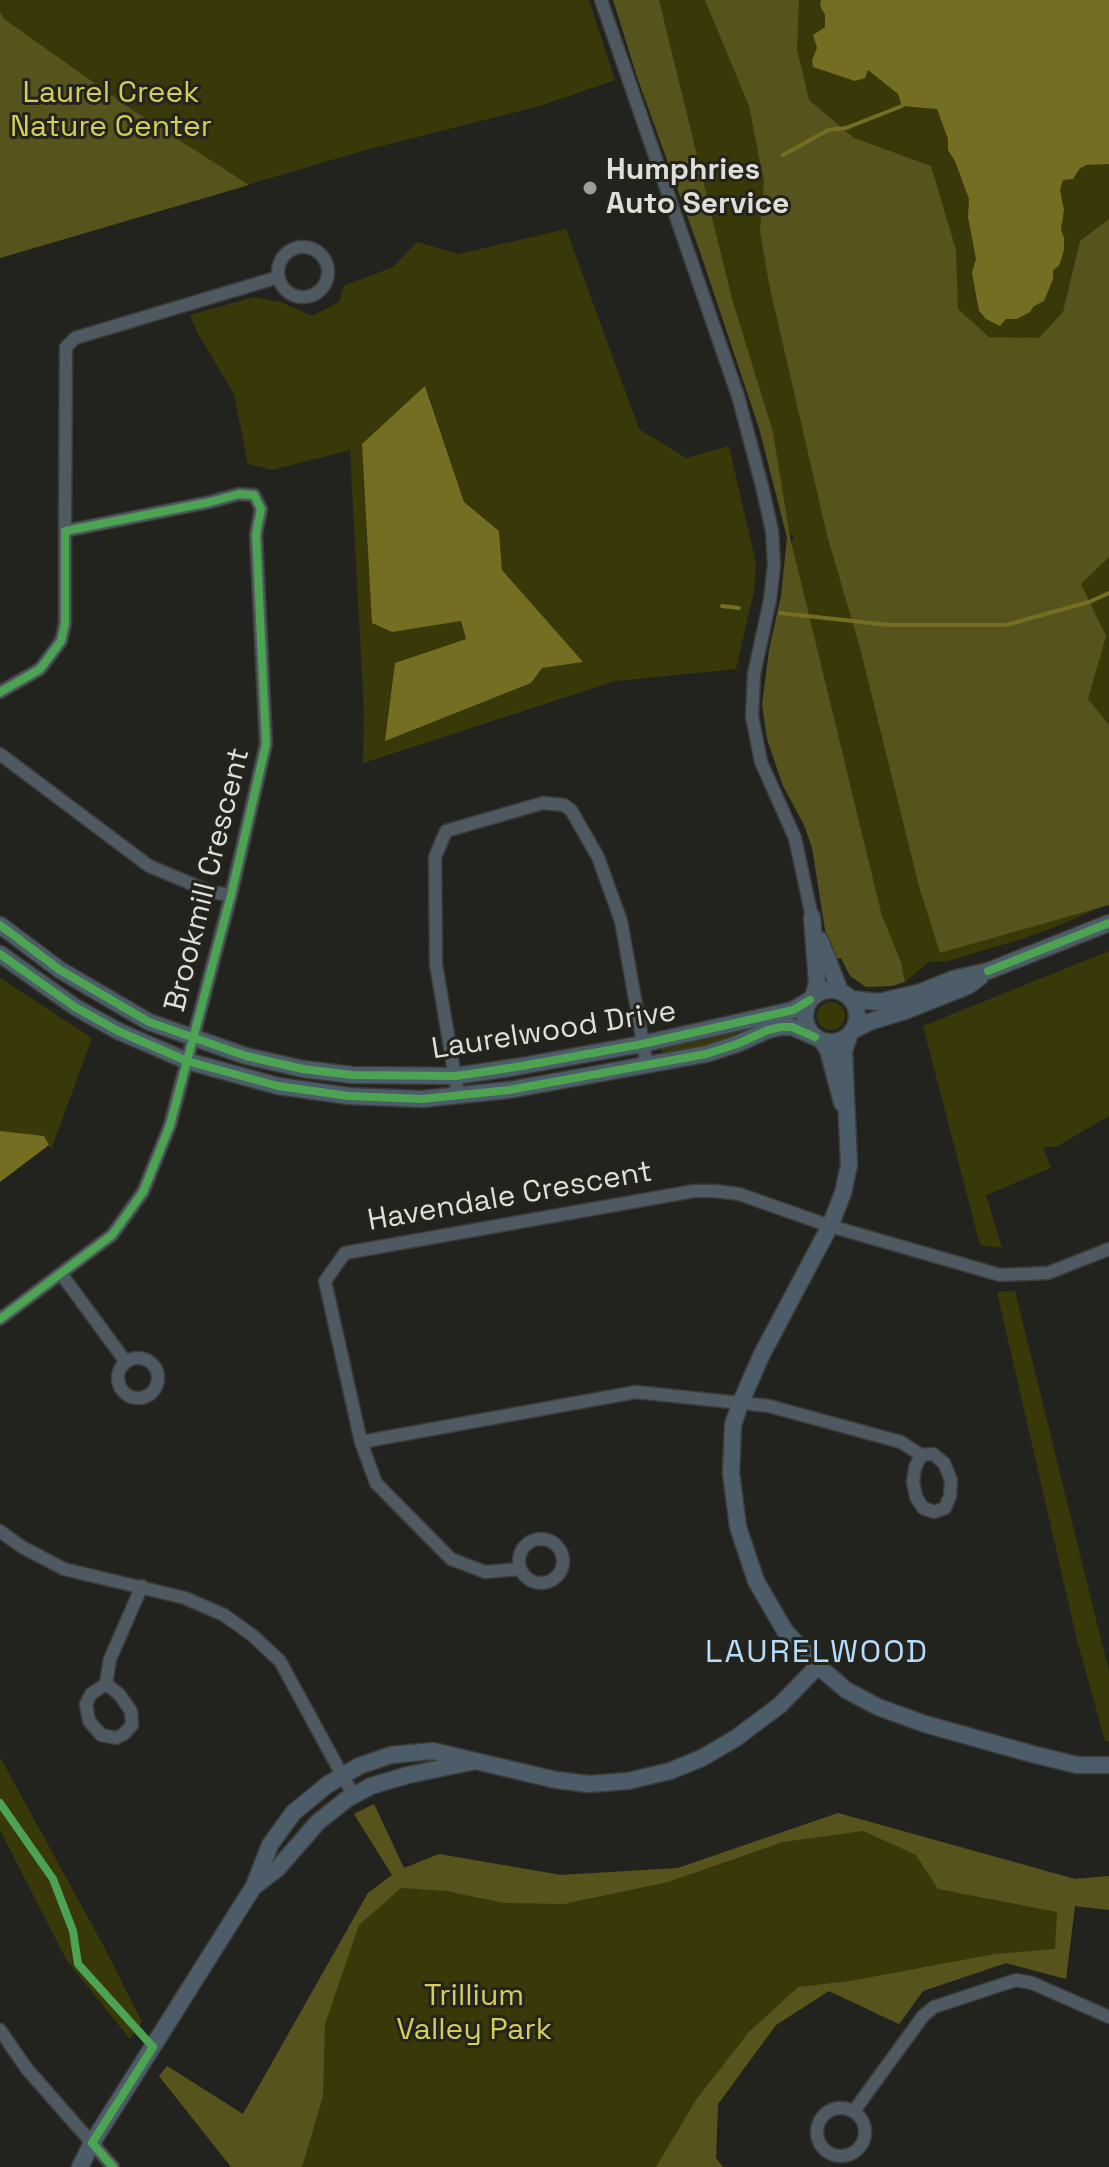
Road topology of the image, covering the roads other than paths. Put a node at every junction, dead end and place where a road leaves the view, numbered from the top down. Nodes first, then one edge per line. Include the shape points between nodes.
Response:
1 (601, 0) edge
2 (279, 277) junction
3 (65, 531) junction
4 (0, 692) edge
5 (0, 754) edge
6 (231, 895) junction
7 (812, 917) junction
8 (1109, 923) edge
9 (0, 925) edge
10 (0, 954) edge
11 (988, 971) junction
12 (845, 995) junction
13 (812, 998) junction
14 (851, 1033) junction
15 (194, 1039) junction
16 (818, 1039) junction
17 (642, 1044) junction
18 (187, 1061) junction
19 (647, 1066) junction
20 (456, 1076) junction
21 (458, 1095) junction
22 (845, 1112) junction
23 (830, 1226) junction
24 (1109, 1249) edge
25 (62, 1275) junction
26 (0, 1319) edge
27 (126, 1362) dead end
28 (740, 1404) junction
29 (361, 1442) junction
30 (921, 1455) junction
31 (0, 1531) edge
32 (520, 1569) dead end
33 (142, 1586) junction
34 (818, 1666) junction
35 (106, 1684) junction
36 (472, 1762) junction
37 (1109, 1765) edge
38 (343, 1775) junction
39 (353, 1795) junction
40 (254, 1886) junction
41 (1109, 2017) edge
42 (0, 2030) edge
43 (854, 2111) junction
44 (92, 2143) junction
45 (80, 2167) edge
46 (113, 2167) edge

1 - 7 street via 738,396 762,486 774,574 754,674 752,716 761,762 795,838
2 - 2 street via 293,295 314,295 325,284 327,264 317,250 302,247 284,256
2 - 3 street via 75,338 66,347
3 - 4 street via 61,641 40,669
3 - 6 street, Brookmill Crescent via 239,494 254,495 261,509 256,534 266,744
5 - 6 street via 149,866
6 - 15 street, Brookmill Crescent
7 - 12 street via 832,978
7 - 13 street via 817,983
8 - 11 street
9 - 15 street, Laurelwood Drive via 104,998
10 - 18 street, Laurelwood Drive via 75,1007
11 - 12 street via 892,999 872,1002
11 - 14 street via 968,986
12 - 13 street via 825,990
12 - 14 street via 858,1014
13 - 16 street via 806,1024
13 - 17 street, Laurelwood Drive via 793,1010
14 - 16 street via 836,1042
14 - 22 street via 844,1051
15 - 18 street, Brookmill Crescent
15 - 20 street, Laurelwood Drive via 303,1069 377,1077
16 - 19 street, Laurelwood Drive via 781,1027 723,1049
16 - 22 street via 828,1050
17 - 19 street
17 - 20 street, Laurelwood Drive
17 - 20 street via 621,921 598,857 571,810 543,803 446,831 435,857 436,964
18 - 21 street, Laurelwood Drive via 310,1092 383,1099
18 - 25 street, Brookmill Crescent via 170,1125 143,1192 112,1235
19 - 21 street, Laurelwood Drive
20 - 21 street
22 - 23 street via 849,1165
23 - 24 street, Havendale Crescent via 1000,1275 1048,1273
23 - 28 street
23 - 29 street, Havendale Crescent via 739,1194 694,1191 345,1253 325,1281
25 - 26 street, Brookmill Crescent
25 - 27 street
28 - 29 street via 636,1392
28 - 30 street via 769,1406 901,1442
28 - 34 street via 733,1425 731,1473 738,1527 756,1581 785,1631
29 - 32 street, Havendale Crescent via 376,1483 451,1559 485,1572
30 - 30 street via 913,1482 916,1497 934,1512 945,1508 951,1480 944,1463 933,1454
31 - 33 street via 64,1569
33 - 35 street via 110,1659
33 - 38 street via 224,1615 280,1661
34 - 36 street via 780,1705 736,1738 670,1771 589,1784
34 - 37 street via 846,1690 925,1724 1077,1765
35 - 35 street via 86,1704 89,1721 101,1735 116,1738 132,1725 131,1711
36 - 38 street via 433,1751 391,1755
36 - 39 street via 408,1775
38 - 39 street
38 - 40 street via 293,1813 270,1845
39 - 40 street
40 - 44 street
41 - 43 street via 1016,1980 934,2007
42 - 44 street
43 - 43 street via 833,2109 819,2121 817,2136 826,2151 847,2156 860,2147 865,2128
44 - 45 street
44 - 46 street

